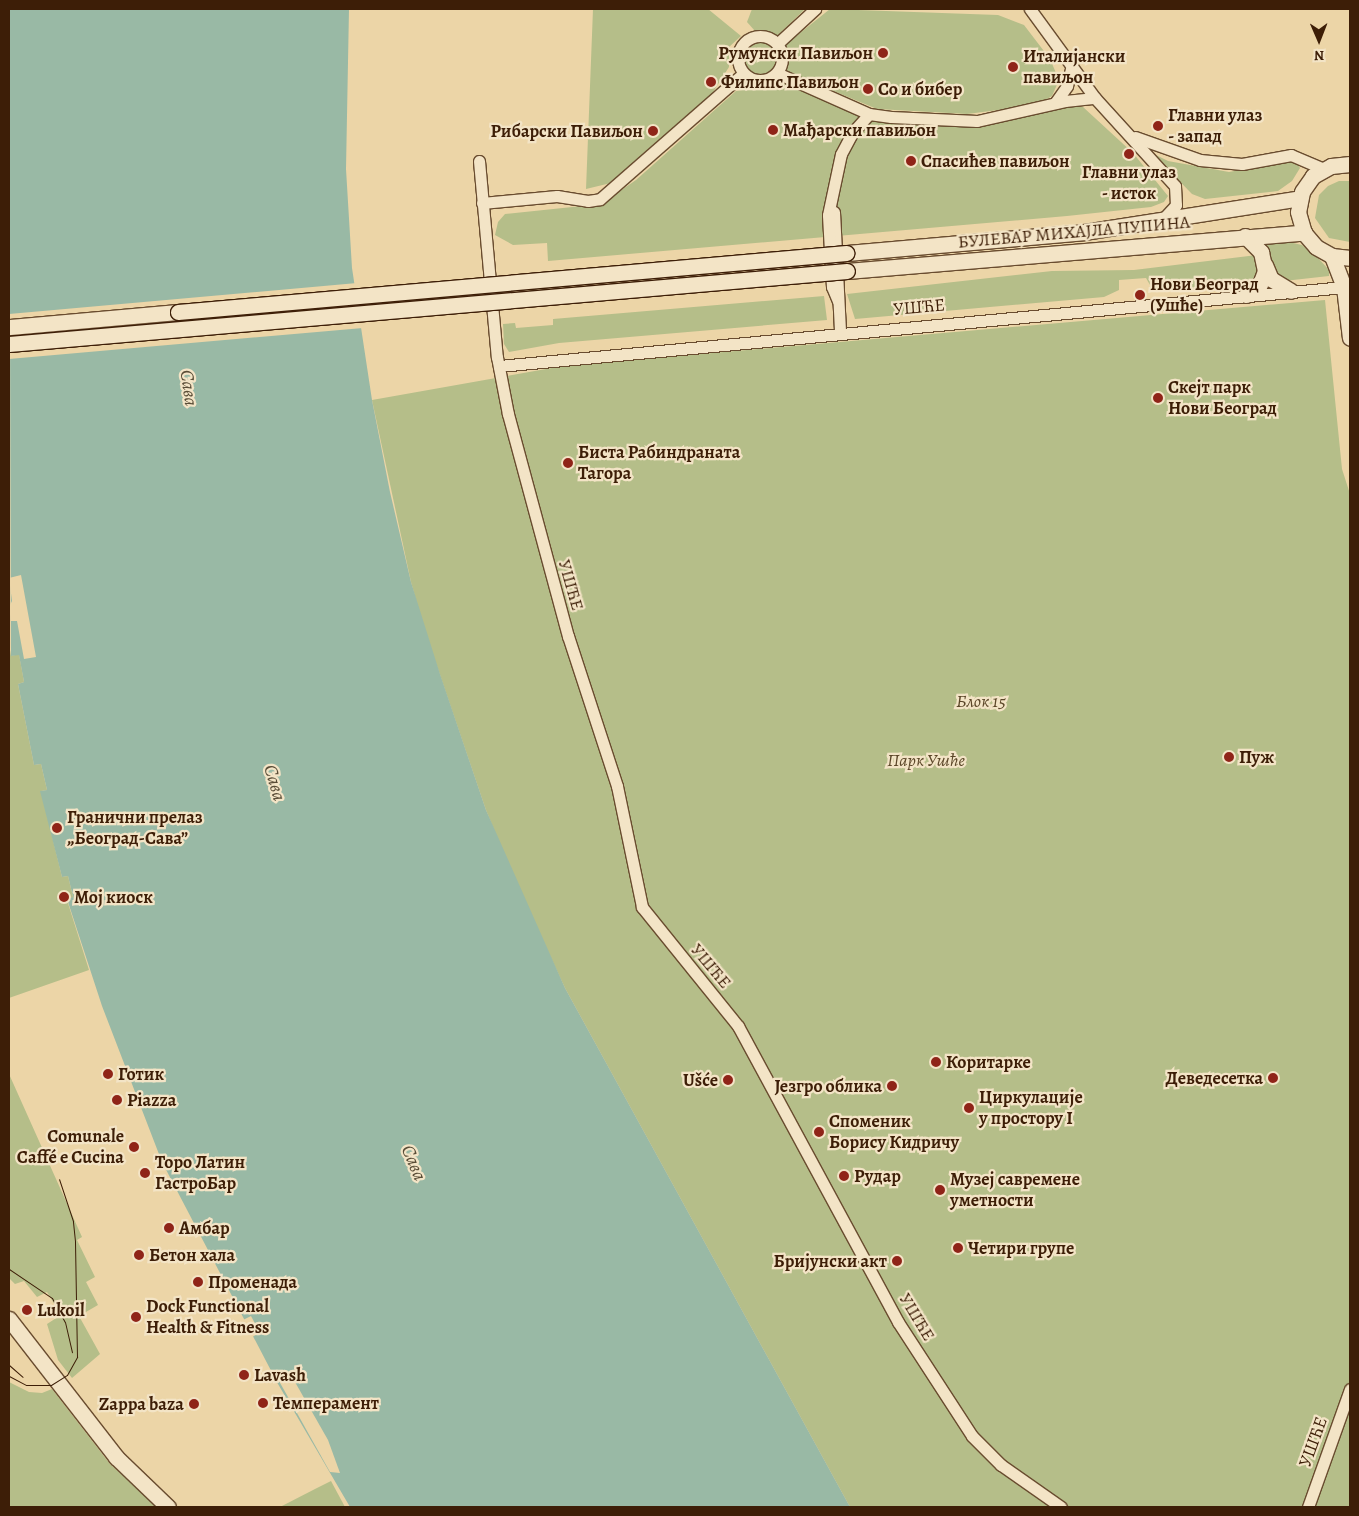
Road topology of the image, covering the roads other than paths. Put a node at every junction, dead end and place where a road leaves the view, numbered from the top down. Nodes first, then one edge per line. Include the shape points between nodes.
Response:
1 (815, 9) edge
2 (1030, 9) edge
3 (777, 44) junction
4 (1072, 68) junction
5 (776, 73) junction
6 (744, 74) junction
7 (1095, 98) junction
8 (1056, 103) junction
9 (869, 114) junction
10 (1133, 136) junction
11 (479, 161) dead end
12 (1350, 164) edge
13 (1324, 169) junction
14 (1300, 198) junction
15 (482, 203) junction
16 (1161, 220) junction
17 (1304, 233) junction
18 (1245, 236) junction
19 (1332, 256) junction
20 (1350, 258) edge
21 (1265, 265) junction
22 (1344, 287) junction
23 (1291, 292) junction
24 (1246, 295) junction
25 (9, 327) edge
26 (840, 332) junction
27 (1350, 338) edge
28 (9, 344) edge
29 (499, 366) junction
30 (9, 1318) edge
31 (1350, 1389) edge
32 (168, 1507) edge
33 (1061, 1507) edge
34 (1308, 1507) edge

1 - 3 street
2 - 4 street
3 - 5 street via 782,56
3 - 6 street via 760,36 744,42 737,58
4 - 7 street
4 - 8 street via 1067,86
5 - 6 street via 760,81
5 - 9 street
6 - 15 street via 617,186 594,201 562,196
7 - 8 street
7 - 10 street
8 - 9 street via 969,122
9 - 26 street via 844,148 828,215 832,287 838,301
10 - 13 street via 1200,160 1242,164 1291,155
10 - 16 street via 1176,190 1175,208
11 - 15 street, УШЋЕ
12 - 13 main road
13 - 14 main road via 1309,181
14 - 16 main road, БУЛЕВАР МИХАЈЛА ПУПИНА
14 - 17 main road via 1299,219
15 - 29 street, УШЋЕ
16 - 25 main road, БУЛЕВАР МИХАЈЛА ПУПИНА, bridge via 1084,232
17 - 18 main road, БУЛЕВАР МИХАЈЛА ПУПИНА
17 - 19 main road via 1316,247
18 - 21 main road via 1257,246
18 - 28 main road, БУЛЕВАР МИХАЈЛА ПУПИНА, bridge
19 - 20 main road
19 - 22 main road
21 - 23 main road via 1271,279
21 - 24 main road via 1260,284
22 - 23 street, УШЋЕ
22 - 27 main road
23 - 24 street, УШЋЕ
24 - 26 street, УШЋЕ
26 - 29 street, УШЋЕ
29 - 33 street, УШЋЕ via 508,414 548,567 617,786 642,907 738,1026 898,1322 972,1436 1001,1465
30 - 32 main road via 116,1457
31 - 34 street, УШЋЕ

